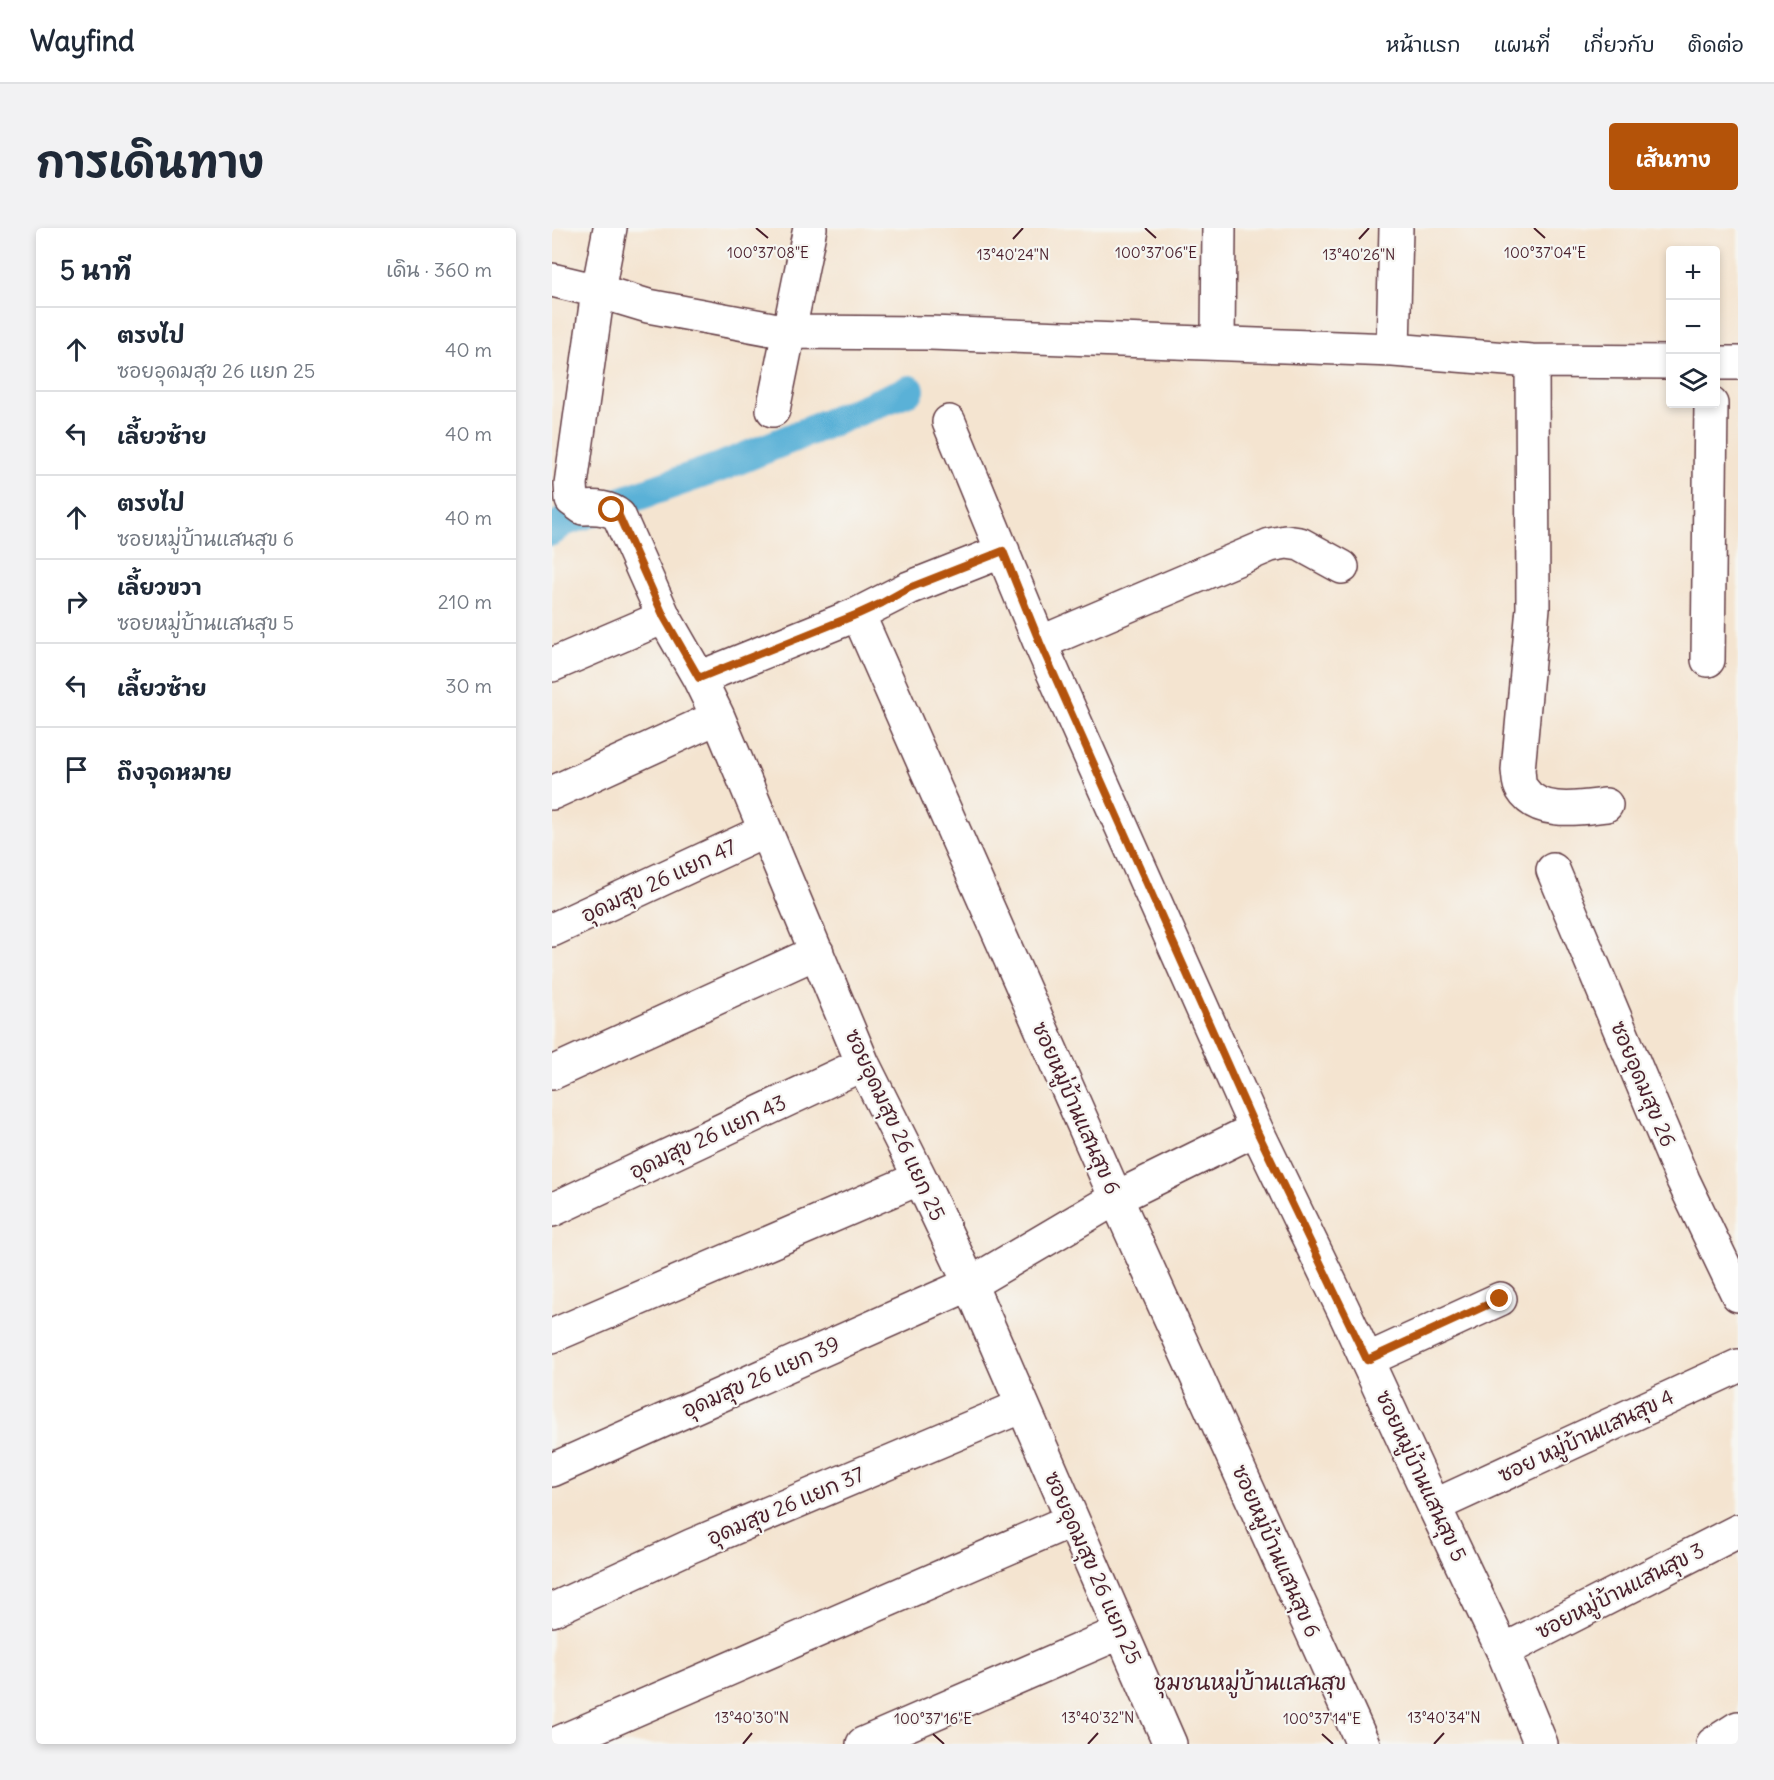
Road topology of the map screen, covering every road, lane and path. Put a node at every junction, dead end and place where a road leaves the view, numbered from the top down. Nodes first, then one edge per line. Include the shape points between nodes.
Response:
1 (610, 228) edge
2 (810, 228) edge
3 (1219, 228) edge
4 (1396, 228) edge
5 (552, 280) edge
6 (598, 291) junction
7 (788, 332) junction
8 (1218, 343) junction
9 (1393, 350) junction
10 (1532, 361) junction
11 (1666, 362) edge
12 (1720, 363) edge
13 (1738, 363) edge
14 (1711, 408) edge
15 (773, 410) dead end
16 (949, 422) dead end
17 (1003, 551) junction
18 (1342, 567) dead end
19 (858, 614) junction
20 (664, 617) junction
21 (1040, 643) junction
22 (1708, 660) dead end
23 (552, 665) edge
24 (699, 678) junction
25 (718, 717) junction
26 (552, 793) edge
27 (1606, 805) dead end
28 (765, 831) junction
29 (1553, 870) dead end
30 (552, 930) edge
31 (817, 952) junction
32 (864, 1064) junction
33 (552, 1072) edge
34 (1256, 1129) junction
35 (920, 1178) junction
36 (1116, 1198) junction
37 (552, 1210) edge
38 (970, 1284) junction
39 (1738, 1295) edge
40 (1500, 1299) dead end
41 (552, 1336) edge
42 (1367, 1360) junction
43 (1738, 1366) edge
44 (1022, 1406) junction
45 (552, 1470) edge
46 (1434, 1506) junction
47 (1072, 1520) junction
48 (1738, 1531) edge
49 (552, 1610) edge
50 (1121, 1632) junction
51 (1503, 1651) junction
52 (1738, 1728) edge
53 (556, 1744) edge
54 (864, 1744) edge
55 (1170, 1744) edge
56 (1363, 1744) edge
57 (1541, 1744) edge
58 (1713, 1744) edge

1 - 6 street
2 - 7 street
3 - 8 street
4 - 9 street
5 - 6 street
6 - 7 street via 648,306
6 - 20 street, ซอยอุดมสุข 26 แยก 25 via 572,500 583,508 604,509 619,516
7 - 8 street
7 - 15 street
8 - 9 street
9 - 10 street
10 - 11 street
10 - 27 street via 1533,608 1519,783 1522,790 1544,806 1566,809
12 - 13 street
14 - 22 street
16 - 17 street, ซอยหมู่บ้านแสนสุข 5
17 - 19 street via 909,588
17 - 21 street, ซอยหมู่บ้านแสนสุข 5
18 - 21 street via 1300,544 1270,545
19 - 24 street
19 - 36 street, ซอยหมู่บ้านแสนสุข 6
20 - 23 street
20 - 24 street, ซอยอุดมสุข 26 แยก 25
21 - 34 street, ซอยหมู่บ้านแสนสุข 5
24 - 25 street, ซอยอุดมสุข 26 แยก 25
25 - 26 street
25 - 28 street, ซอยอุดมสุข 26 แยก 25
28 - 30 street, อุดมสุข 26 แยก 47
28 - 31 street, ซอยอุดมสุข 26 แยก 25
29 - 39 street, ซอยอุดมสุข 26 via 1683,1180
31 - 32 street, ซอยอุดมสุข 26 แยก 25
31 - 33 street
32 - 35 street, ซอยอุดมสุข 26 แยก 25
32 - 37 street, อุดมสุข 26 แยก 43
34 - 36 street, อุดมสุข 26 แยก 39
34 - 42 street, ซอยหมู่บ้านแสนสุข 5
35 - 38 street, ซอยอุดมสุข 26 แยก 25
35 - 41 street
36 - 38 street, อุดมสุข 26 แยก 39
36 - 56 street, ซอยหมู่บ้านแสนสุข 6
38 - 44 street, ซอยอุดมสุข 26 แยก 25
38 - 45 street, อุดมสุข 26 แยก 39
40 - 42 street
42 - 46 street, ซอยหมู่บ้านแสนสุข 5
43 - 46 street, ซอย หมู่บ้านแสนสุข 4
44 - 47 street, ซอยอุดมสุข 26 แยก 25
44 - 49 street, อุดมสุข 26 แยก 37 via 691,1546
46 - 51 street, ซอยหมู่บ้านแสนสุข 5
47 - 50 street, ซอยอุดมสุข 26 แยก 25
47 - 53 street
48 - 51 street, ซอยหมู่บ้านแสนสุข 3
50 - 54 street
50 - 55 street, ซอยอุดมสุข 26 แยก 25
51 - 57 street, ซอยหมู่บ้านแสนสุข 5
52 - 58 street

